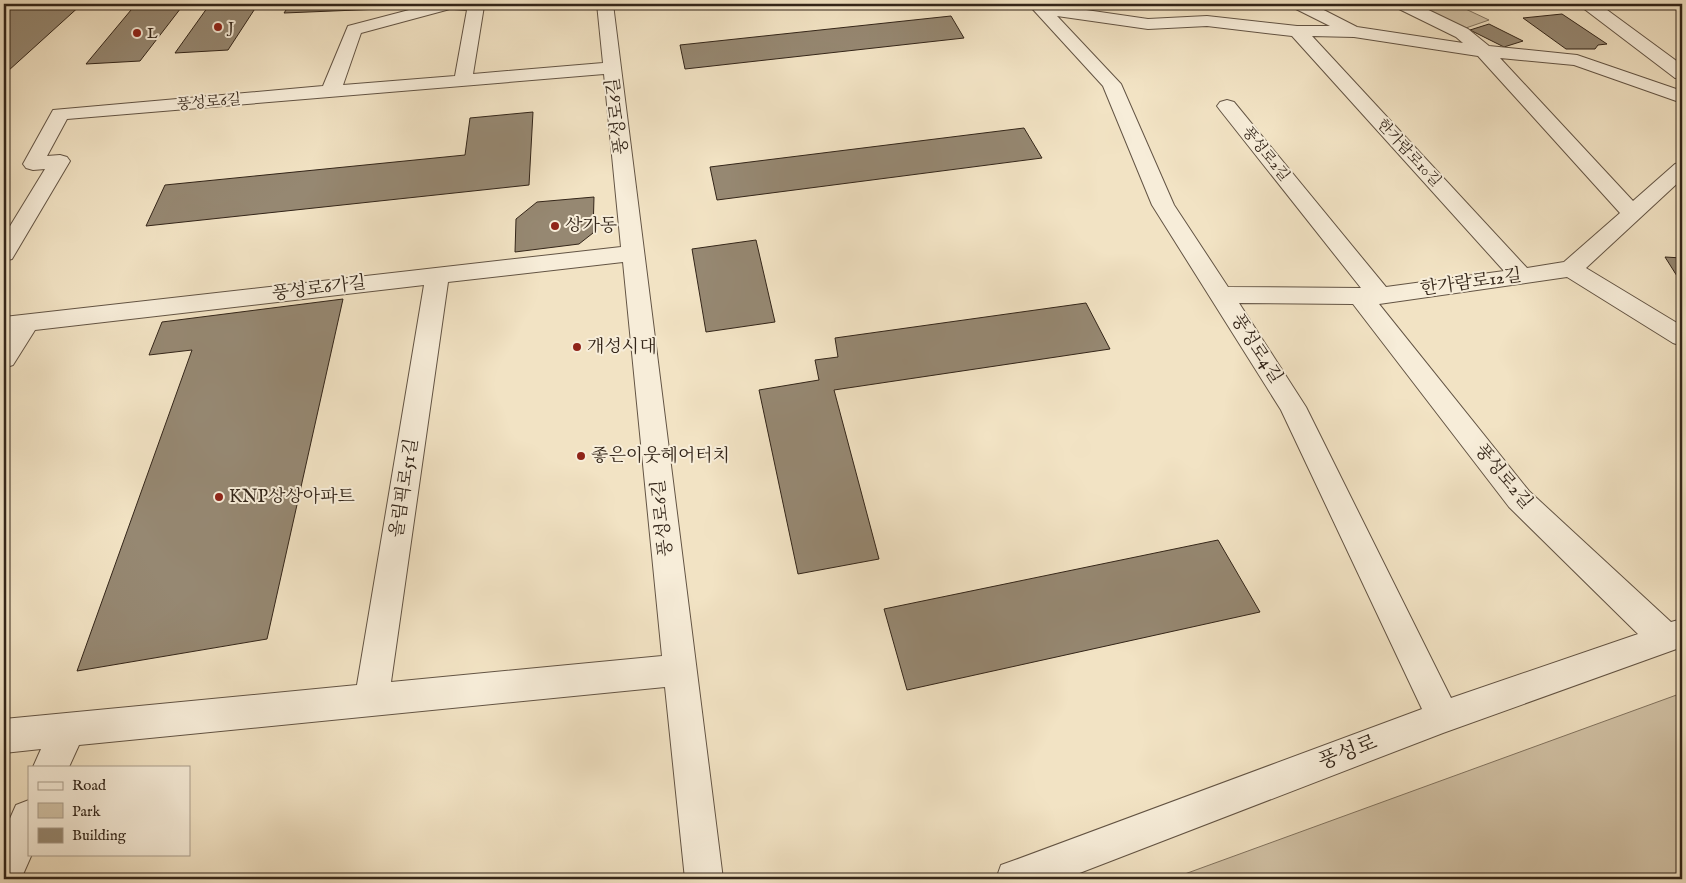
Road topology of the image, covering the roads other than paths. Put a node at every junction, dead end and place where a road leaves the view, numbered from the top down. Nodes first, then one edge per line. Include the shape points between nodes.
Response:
1 (450, 4) edge
2 (605, 4) edge
3 (1300, 4) edge
4 (1404, 4) edge
5 (1589, 4) edge
6 (1039, 6) edge
7 (1162, 8) dead end
8 (1182, 23) junction
9 (1297, 31) junction
10 (1354, 32) junction
11 (1484, 51) junction
12 (612, 68) junction
13 (1682, 74) edge
14 (463, 80) junction
15 (331, 92) junction
16 (1682, 97) edge
17 (1227, 106) dead end
18 (1682, 168) edge
19 (1632, 214) junction
20 (634, 253) junction
21 (4, 254) edge
22 (1571, 269) junction
23 (437, 276) junction
24 (1522, 276) junction
25 (1221, 295) junction
26 (1370, 296) junction
27 (15, 324) edge
28 (1682, 337) edge
29 (4, 359) edge
30 (1674, 636) edge
31 (680, 670) junction
32 (372, 700) junction
33 (1443, 718) junction
34 (68, 730) junction
35 (4, 736) edge
36 (52, 766) edge
37 (28, 820) edge
38 (4, 875) edge
39 (704, 879) edge
40 (1015, 879) edge

1 - 14 street via 476,6
1 - 15 street via 354,30
2 - 12 street, 풍성로6길
3 - 10 street
4 - 11 street via 1462,33
5 - 13 street
6 - 8 street via 1148,24
6 - 25 street, 풍성로4길 via 1112,84 1163,205
7 - 8 street
8 - 9 street via 1207,22
9 - 10 street
9 - 24 street, 한가람로10길
10 - 11 street
11 - 16 street via 1577,60
11 - 19 street
12 - 14 street, 풍성로6길
12 - 20 street, 풍성로6길
14 - 15 street, 풍성로6길
15 - 21 street, 풍성로6길 via 60,114 33,164 60,161
17 - 26 street, 풍성로2길
18 - 19 street
19 - 22 street
20 - 23 street, 풍성로6가길
20 - 31 street, 풍성로6길
22 - 24 street, 한가람로12길
22 - 28 street
23 - 27 street, 풍성로6가길
23 - 32 street, 올림픽로51길
24 - 26 street, 한가람로12길
25 - 26 street, 한가람로12길
25 - 33 street, 풍성로4길 via 1293,407
26 - 30 street, 풍성로2길 via 1518,499
27 - 29 street
30 - 33 street, 풍성로
31 - 32 street
31 - 39 street, 풍성로6길
32 - 34 street
33 - 40 street, 풍성로
34 - 35 street
34 - 36 street
37 - 38 street

